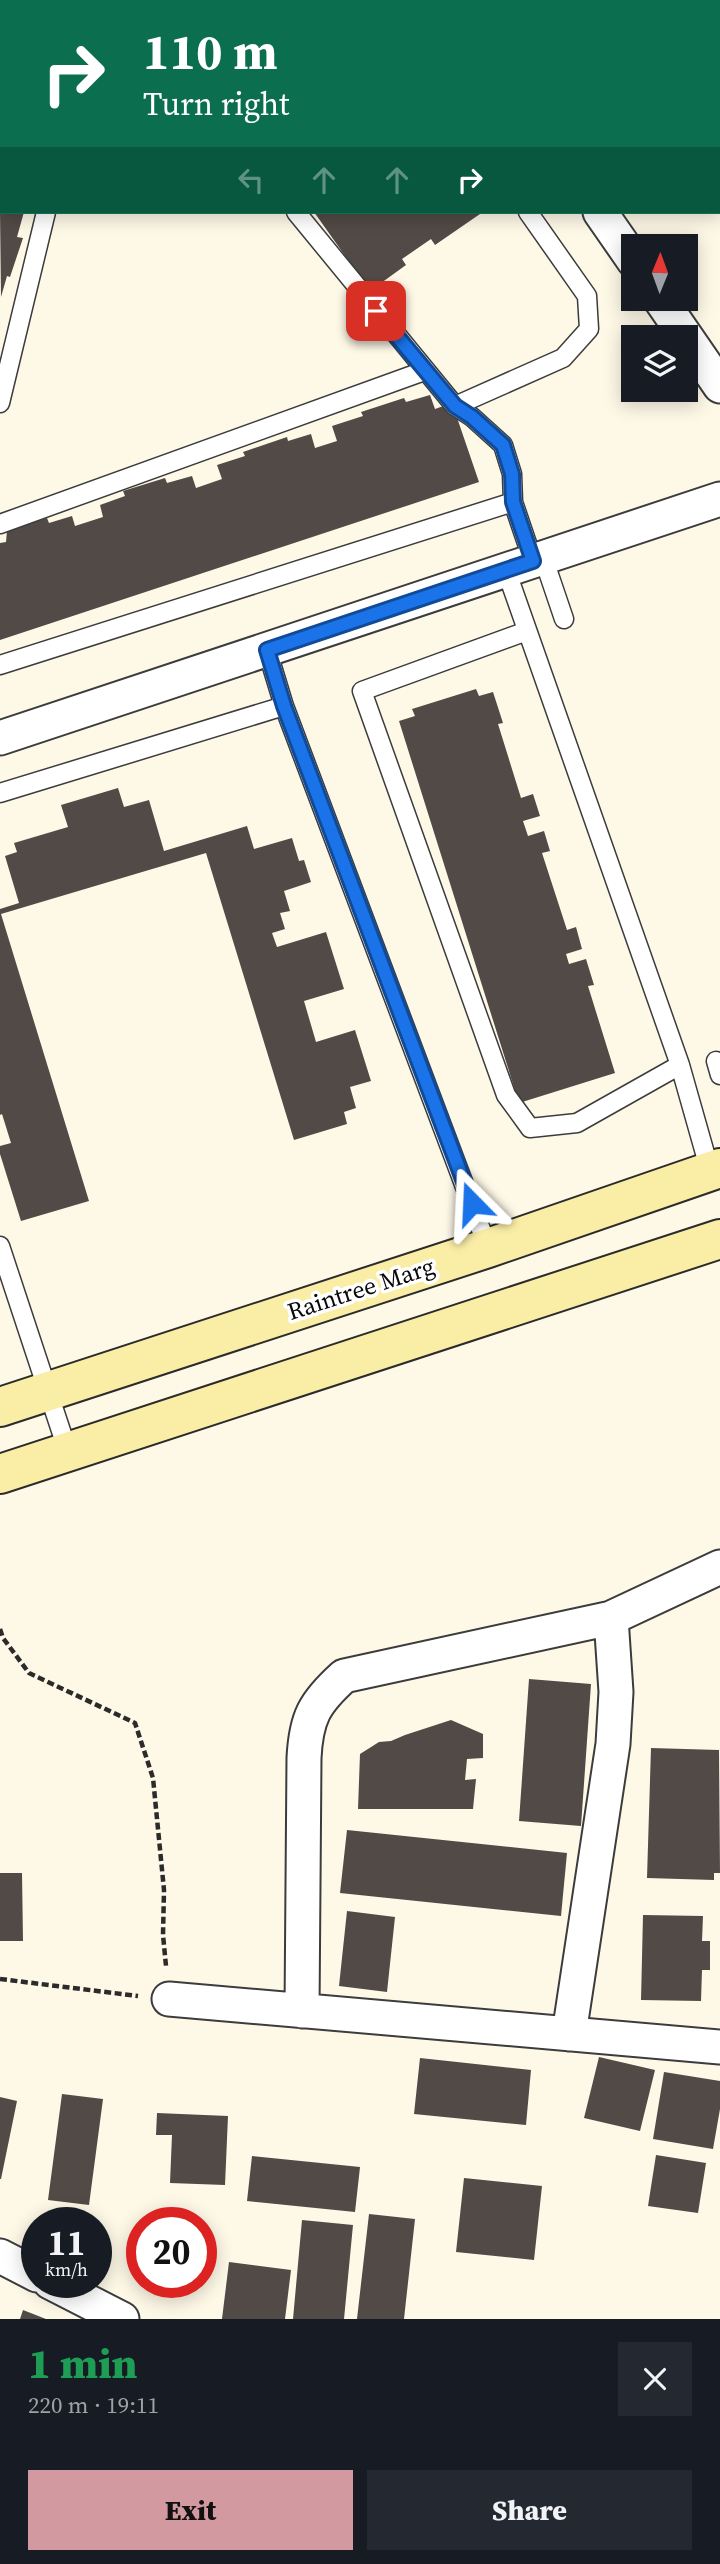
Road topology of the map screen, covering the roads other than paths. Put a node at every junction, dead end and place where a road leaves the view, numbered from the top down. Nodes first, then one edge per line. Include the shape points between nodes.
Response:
1 (46, 214) edge
2 (298, 214) edge
3 (529, 214) edge
4 (601, 214) edge
5 (621, 242) edge
6 (669, 312) edge
7 (425, 371) junction
8 (720, 386) edge
9 (0, 403) edge
10 (455, 406) junction
11 (720, 499) edge
12 (513, 502) junction
13 (0, 524) edge
14 (527, 563) junction
15 (564, 619) dead end
16 (527, 631) junction
17 (267, 650) junction
18 (0, 665) edge
19 (284, 706) junction
20 (0, 738) edge
21 (0, 793) edge
22 (680, 1065) junction
23 (715, 1169) edge
24 (720, 1239) edge
25 (0, 1246) edge
26 (488, 1248) junction
27 (47, 1392) junction
28 (0, 1407) edge
29 (68, 1452) junction
30 (0, 1474) edge
31 (720, 1567) edge
32 (611, 1618) junction
33 (169, 1999) road end
34 (302, 2011) junction
35 (569, 2034) junction
36 (720, 2047) edge
37 (0, 2256) edge
38 (21, 2267) edge
39 (81, 2298) edge
40 (122, 2319) edge

1 - 9 lane
2 - 7 lane
3 - 10 lane via 587,296 589,329 563,358
4 - 5 street
6 - 8 street
7 - 10 lane
7 - 13 lane
10 - 12 lane via 503,445 512,474
11 - 14 street
12 - 14 lane
12 - 18 lane
14 - 15 lane
14 - 16 lane
14 - 17 street
16 - 22 lane
16 - 22 lane via 362,691 506,1095 530,1129 577,1124
17 - 19 lane
17 - 20 street
19 - 21 lane
19 - 26 lane
22 - 23 lane
23 - 26 main road, Raintree Marg
24 - 29 main road
25 - 27 lane
26 - 27 main road, Raintree Marg
27 - 28 main road, Raintree Marg
27 - 29 lane
29 - 30 main road
31 - 32 street
32 - 34 street via 344,1676 323,1695 305,1736
32 - 35 street via 616,1692 613,1744
33 - 34 street
34 - 35 street
35 - 36 street
37 - 38 street
39 - 40 street

